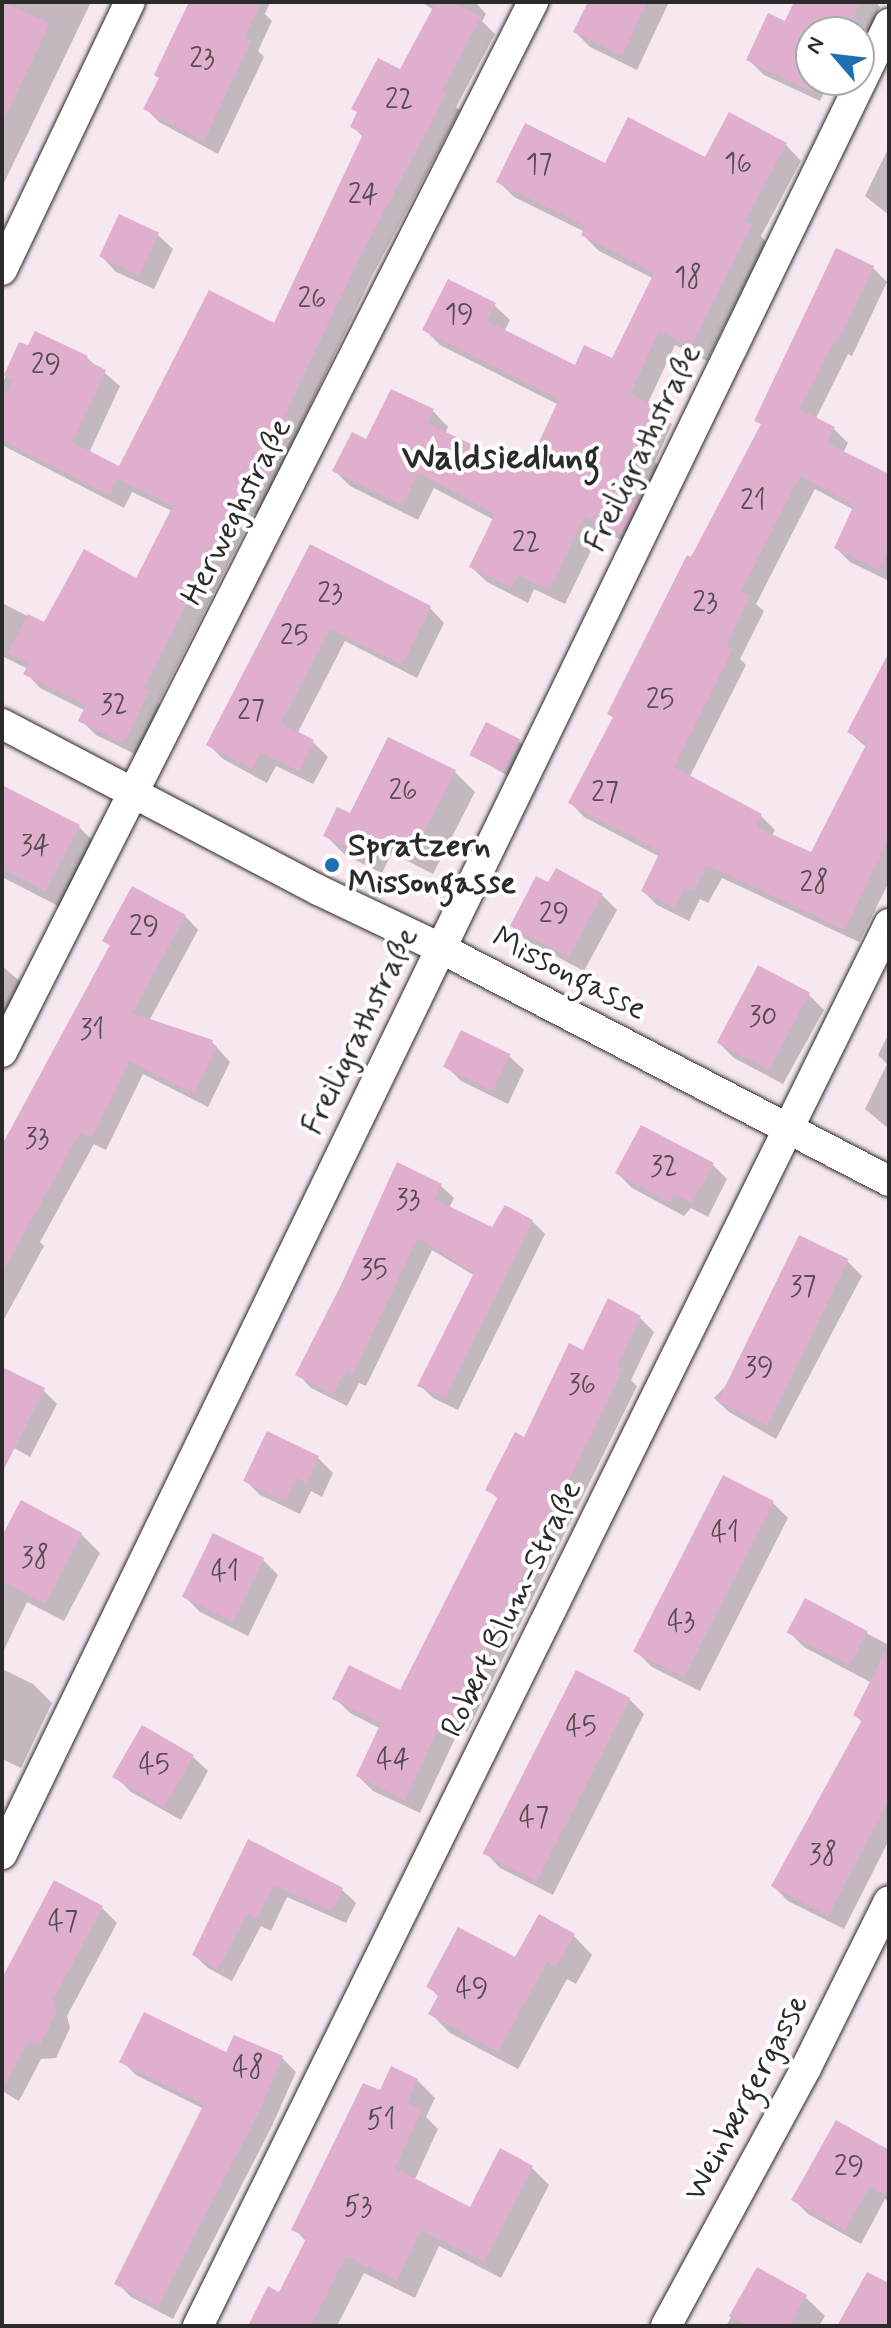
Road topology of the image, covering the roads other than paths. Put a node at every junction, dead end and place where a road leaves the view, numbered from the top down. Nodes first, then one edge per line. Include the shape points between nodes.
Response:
1 (130, 2) edge
2 (533, 2) edge
3 (889, 24) edge
4 (2, 270) edge
5 (2, 724) edge
6 (135, 795) junction
7 (889, 924) edge
8 (440, 948) junction
9 (2, 1052) edge
10 (790, 1128) junction
11 (889, 1181) edge
12 (2, 1854) edge
13 (889, 1901) edge
14 (198, 2326) edge
15 (666, 2326) edge

1 - 4 street
2 - 6 street, Herweghstraße
3 - 8 street, Freiligrathstraße
5 - 6 street, Missongasse
6 - 8 street, Missongasse
6 - 9 street, Herweghstraße
7 - 10 street, Robert Blum-Straße
8 - 10 street, Missongasse
8 - 12 street, Freiligrathstraße
10 - 11 street, Missongasse
10 - 14 street, Robert Blum-Straße
13 - 15 street, Weinbergergasse via 806,2068

